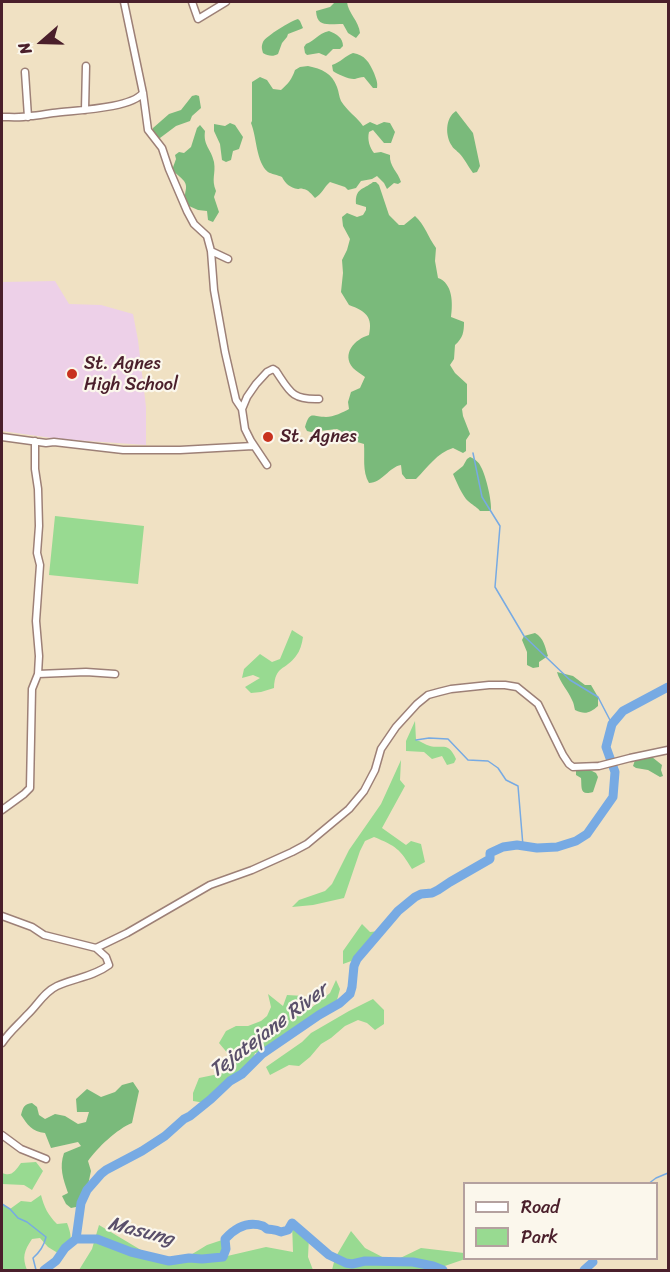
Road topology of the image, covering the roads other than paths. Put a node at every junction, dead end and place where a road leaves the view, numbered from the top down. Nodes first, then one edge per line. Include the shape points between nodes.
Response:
1 (124, 2) edge
2 (192, 2) edge
3 (226, 2) edge
4 (86, 66) dead end
5 (25, 72) dead end
6 (143, 93) junction
7 (85, 110) junction
8 (2, 117) edge
9 (28, 117) junction
10 (211, 250) junction
11 (228, 259) dead end
12 (320, 399) dead end
13 (242, 409) junction
14 (2, 437) edge
15 (35, 441) junction
16 (253, 446) junction
17 (267, 465) dead end
18 (38, 674) junction
19 (115, 674) dead end
20 (669, 750) edge
21 (2, 810) edge
22 (2, 916) edge
23 (96, 948) junction
24 (2, 1042) edge
25 (2, 1135) edge
26 (46, 1159) dead end

1 - 6 street
2 - 3 street via 198,19
4 - 7 street
5 - 9 street
6 - 7 street via 116,105
6 - 10 street via 148,130 162,148 187,212 207,236
7 - 9 street
8 - 9 street
10 - 11 street
10 - 13 street via 225,352 236,400
12 - 13 street via 296,396 271,369 256,384
13 - 16 street
14 - 15 street
15 - 16 street via 123,450
15 - 18 street via 40,565
16 - 17 street
18 - 19 street
18 - 21 street via 32,689 30,788
20 - 23 street via 599,766 573,767 538,704 517,687 489,685 428,695 396,727 381,749 375,770 357,800 307,844 210,885
22 - 23 street via 44,935
23 - 24 street via 109,965 100,972 56,987 40,999
25 - 26 street via 21,1149

